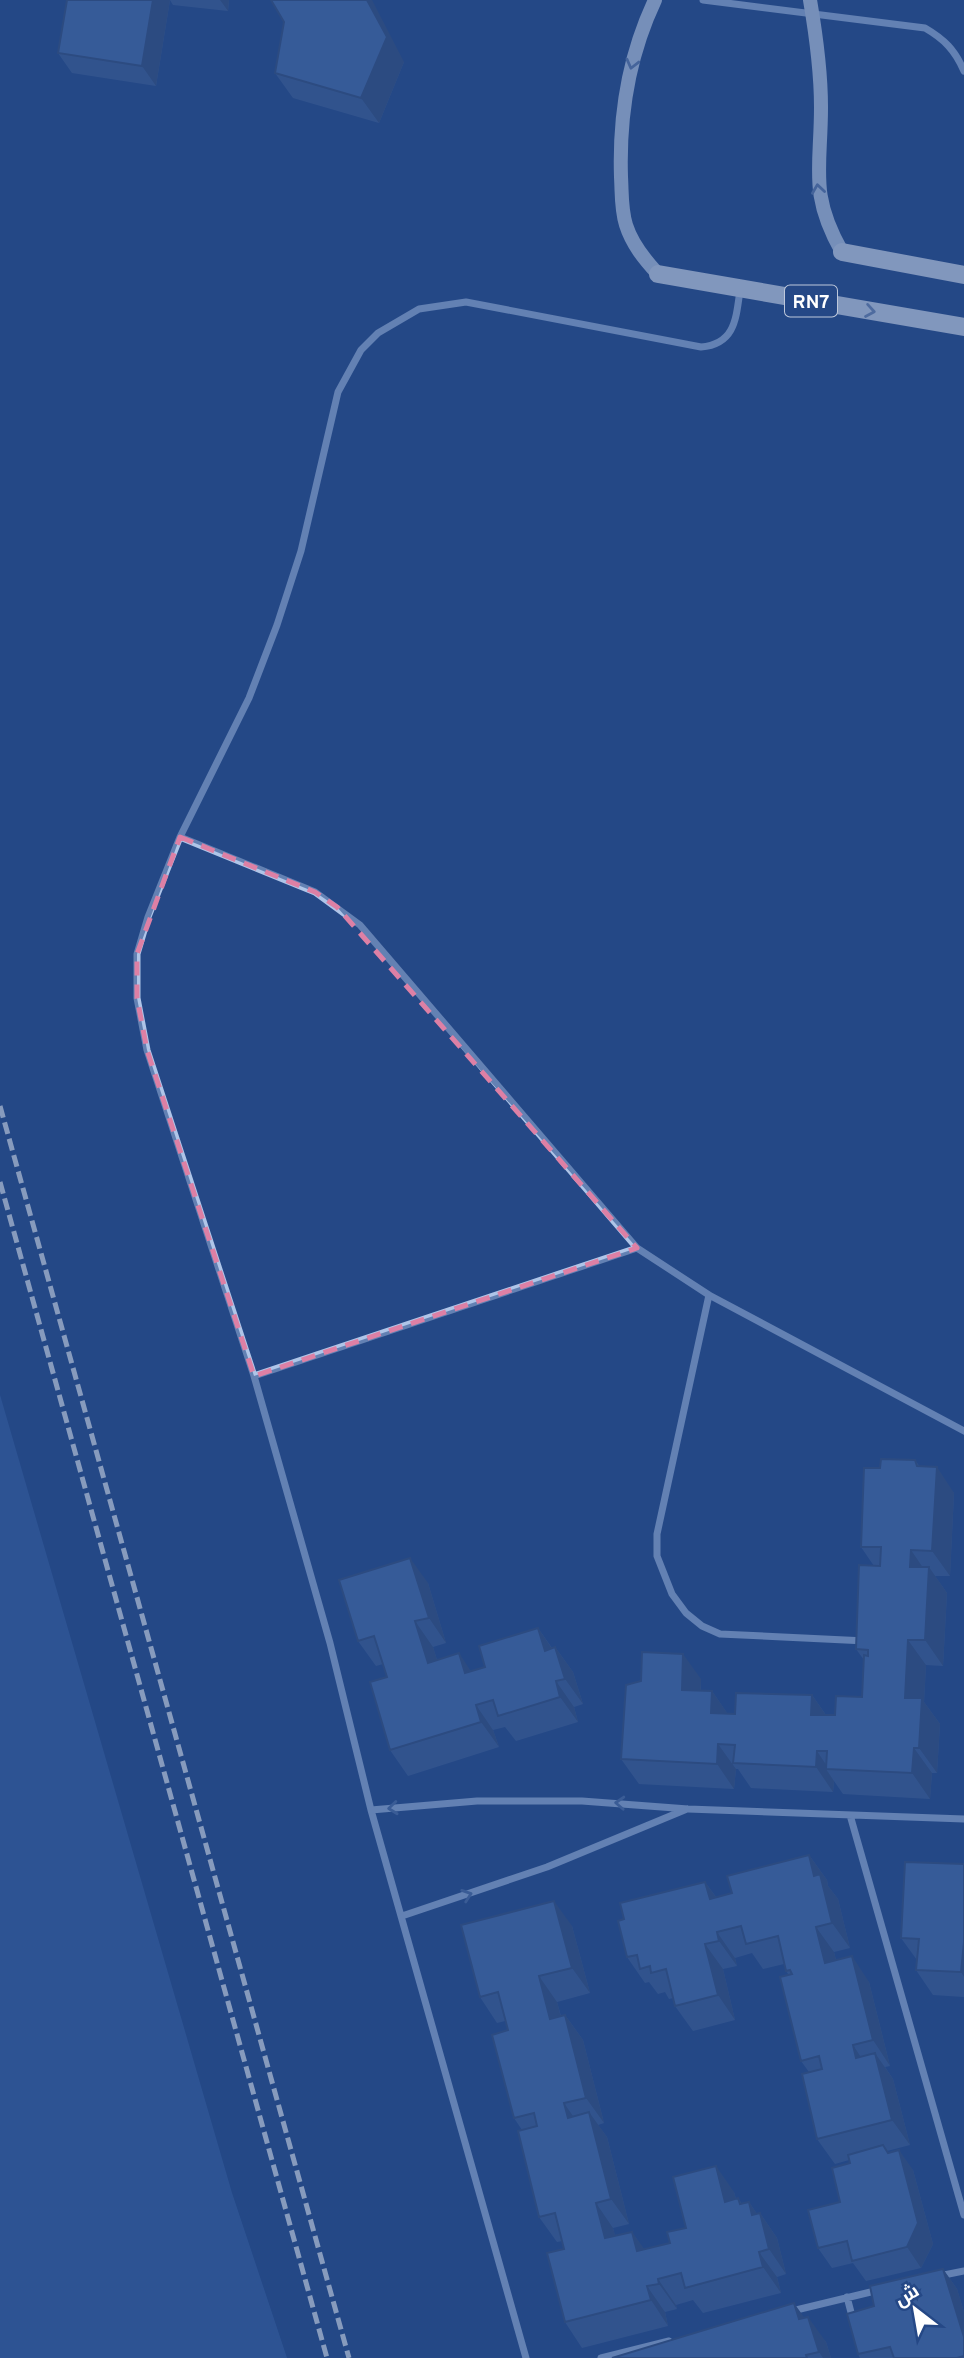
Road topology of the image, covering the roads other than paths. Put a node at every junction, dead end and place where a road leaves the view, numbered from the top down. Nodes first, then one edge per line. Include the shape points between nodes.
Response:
1 (655, 0) edge
2 (702, 0) edge
3 (811, 6) edge
4 (964, 71) edge
5 (842, 252) joint
6 (658, 274) joint
7 (964, 275) edge
8 (740, 289) junction
9 (964, 327) edge
10 (180, 837) junction
11 (637, 1248) junction
12 (709, 1295) junction
13 (254, 1376) junction
14 (964, 1431) edge
15 (869, 1641) edge
16 (688, 1809) junction
17 (372, 1810) junction
18 (850, 1815) junction
19 (964, 1819) edge
20 (402, 1916) junction
21 (964, 2215) edge
22 (964, 2271) edge
23 (925, 2279) edge
24 (886, 2288) edge
25 (847, 2297) junction
26 (782, 2313) edge
27 (855, 2328) edge
28 (679, 2339) edge
29 (526, 2358) edge
30 (601, 2358) edge

1 -> 6 main road via 632,61 620,142 626,226
2 - 3 street
3 - 4 street via 925,28 956,52
5 -> 3 main road via 825,217 817,179 821,108
5 - 7 main road
6 - 8 main road, RN7
8 -> 9 main road, RN7
8 - 10 street via 733,329 711,346 466,302 419,309 377,333 348,370 338,392 300,551 277,625 250,698
10 - 11 street via 315,892 359,926
10 - 13 street via 137,954 137,998 147,1050
11 - 12 street
11 - 13 street
12 - 14 street
12 - 15 street via 657,1534 662,1575 686,1613 720,1634
13 - 17 street
16 -> 17 street via 529,1800
16 - 18 street
20 -> 16 street via 547,1867
17 - 20 street
18 - 19 street
18 - 21 street
20 - 29 street
22 - 23 street
24 - 25 street
25 - 26 street
25 - 27 street
28 - 30 street

